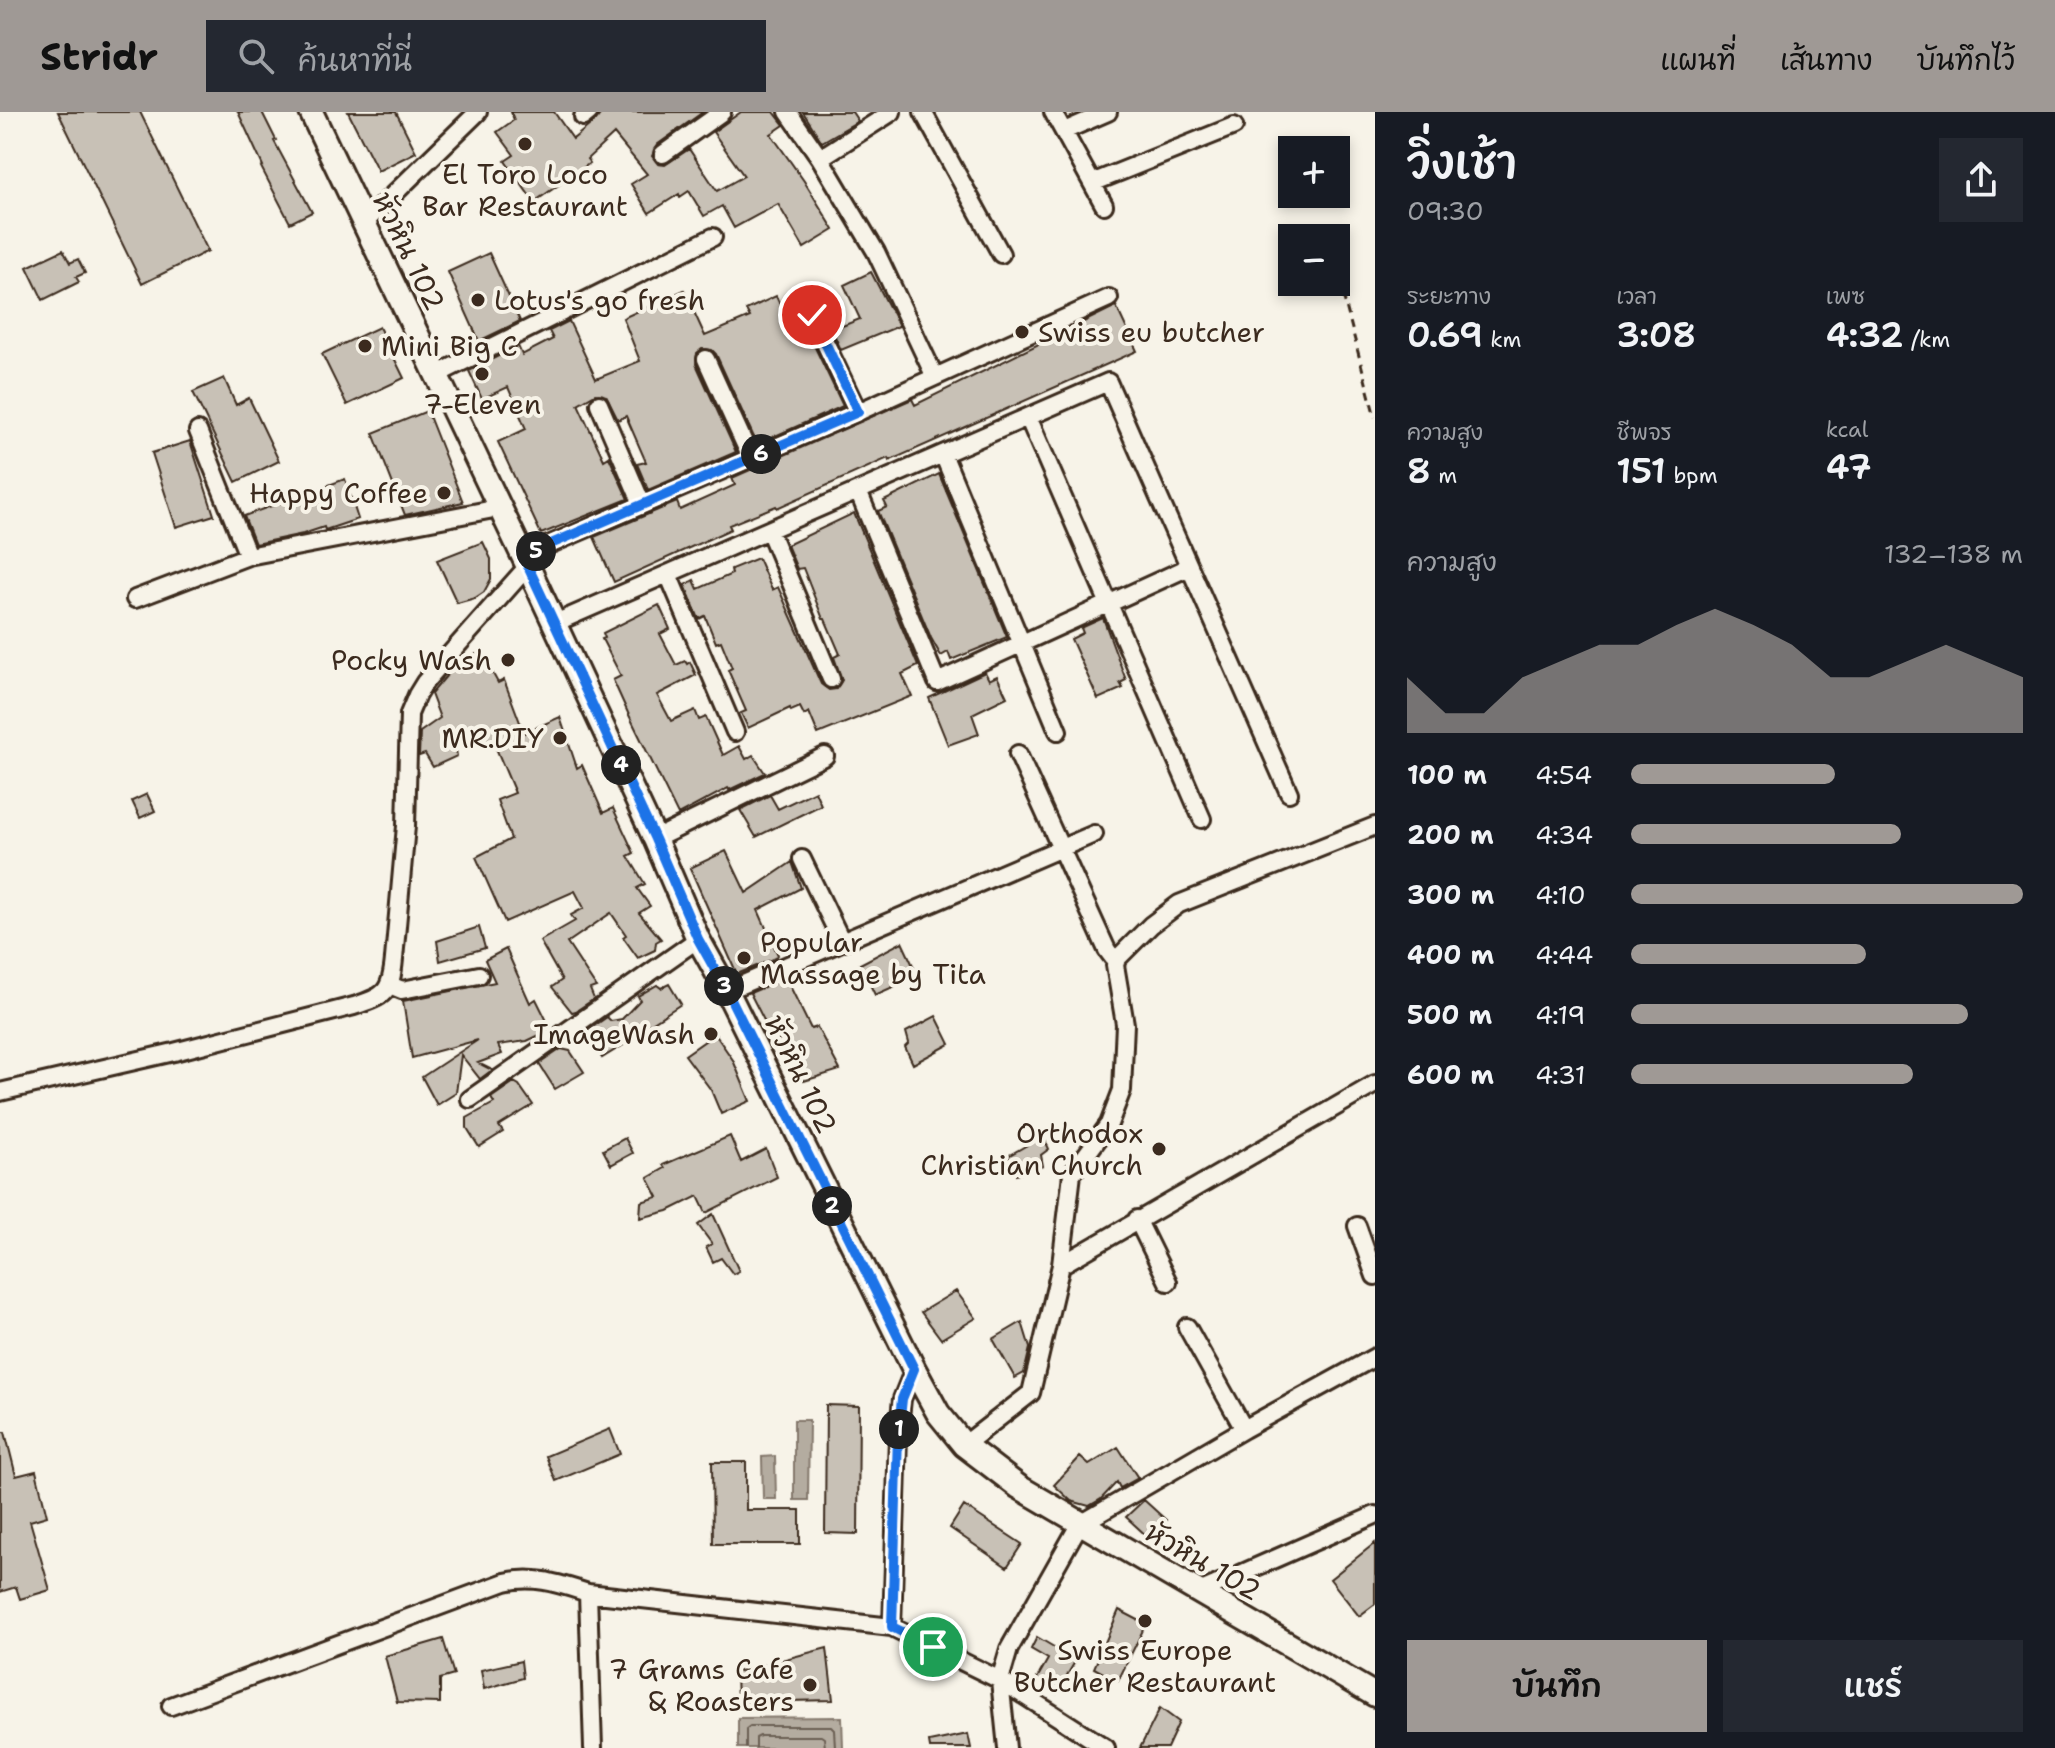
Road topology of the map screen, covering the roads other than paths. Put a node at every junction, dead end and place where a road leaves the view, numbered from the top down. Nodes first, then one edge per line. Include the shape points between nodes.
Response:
1 (311, 112) edge
2 (478, 112) edge
3 (722, 112) edge
4 (788, 112) edge
5 (892, 112) edge
6 (923, 112) edge
7 (1053, 112) edge
8 (1108, 112) edge
9 (1234, 126) dead end
10 (1064, 131) junction
11 (663, 154) dead end
12 (820, 158) junction
13 (1092, 183) junction
14 (1104, 205) dead end
15 (363, 224) junction
16 (713, 237) dead end
17 (1001, 254) dead end
18 (1109, 298) dead end
19 (812, 315) dead end
20 (706, 359) dead end
21 (436, 375) junction
22 (935, 377) junction
23 (599, 404) dead end
24 (858, 412) junction
25 (1028, 417) junction
26 (198, 431) dead end
27 (943, 454) junction
28 (751, 458) junction
29 (858, 491) junction
30 (642, 504) junction
31 (499, 508) junction
32 (769, 530) junction
33 (248, 556) junction
34 (526, 561) junction
35 (1189, 567) junction
36 (668, 574) junction
37 (135, 599) dead end
38 (1109, 604) junction
39 (555, 623) junction
40 (1022, 643) junction
41 (831, 679) dead end
42 (1058, 731) dead end
43 (735, 732) dead end
44 (1018, 754) dead end
45 (825, 756) dead end
46 (1289, 793) dead end
47 (1202, 819) dead end
48 (1375, 826) edge
49 (1094, 834) dead end
50 (655, 839) junction
51 (1060, 849) junction
52 (802, 859) dead end
53 (698, 939) junction
54 (841, 940) junction
55 (1116, 962) junction
56 (479, 975) dead end
57 (390, 985) junction
58 (727, 991) junction
59 (1375, 1084) edge
60 (0, 1092) edge
61 (470, 1099) dead end
62 (1137, 1219) junction
63 (1357, 1226) dead end
64 (1061, 1265) junction
65 (1375, 1276) edge
66 (1168, 1282) dead end
67 (1187, 1327) dead end
68 (1375, 1357) edge
69 (914, 1369) junction
70 (1244, 1429) junction
71 (964, 1445) junction
72 (1375, 1515) edge
73 (1079, 1525) junction
74 (1199, 1592) junction
75 (588, 1593) junction
76 (892, 1627) junction
77 (1000, 1680) junction
78 (1375, 1695) edge
79 (171, 1706) dead end
80 (593, 1748) edge
81 (1007, 1748) edge
82 (1106, 1748) edge

1 - 15 street, หัวหิน 102
2 - 15 street
3 - 11 street
4 - 12 street
5 - 12 street
6 - 17 street
7 - 10 street
8 - 10 street
9 - 13 street
10 - 13 street
12 - 22 street via 876,252
13 - 14 street
15 - 21 street, หัวหิน 102
16 - 21 street
18 - 22 street
19 - 24 street
20 - 28 street
21 - 31 street, หัวหิน 102
22 - 24 street
23 - 30 street
24 - 28 street
25 - 27 street
25 - 35 street via 1108,382
25 - 38 street
26 - 33 street
27 - 29 street
27 - 40 street
28 - 30 street
29 - 32 street
29 - 40 street via 937,682
30 - 34 street
31 - 33 street
31 - 34 street, หัวหิน 102
32 - 36 street
32 - 41 street
33 - 37 street
34 - 39 street, หัวหิน 102
34 - 57 street via 425,682 409,714 406,826
35 - 38 street
35 - 46 street
36 - 39 street
36 - 43 street
38 - 40 street
38 - 47 street
39 - 50 street, หัวหิน 102
40 - 42 street
44 - 51 street
45 - 50 street
48 - 55 street via 1179,904
49 - 51 street
50 - 53 street, หัวหิน 102
51 - 54 street
51 - 55 street
52 - 54 street
53 - 58 street, หัวหิน 102
53 - 61 street
54 - 58 street
55 - 64 street via 1125,1024 1122,1090 1109,1124 1072,1174
56 - 57 street via 402,990
57 - 60 street via 380,997 354,1006
58 - 69 street, หัวหิน 102
59 - 62 street
62 - 64 street
62 - 66 street
63 - 65 street
64 - 71 street via 1031,1393
67 - 70 street
68 - 70 street
69 - 71 street, หัวหิน 102 via 938,1413
69 - 76 street via 902,1399 898,1436
70 - 73 street
71 - 73 street, หัวหิน 102
72 - 74 street
73 - 74 street, หัวหิน 102
73 - 77 street via 1009,1649
74 - 78 street, หัวหิน 102
75 - 76 street
75 - 79 street via 547,1580 505,1582
75 - 80 street
76 - 77 street
77 - 81 street
77 - 82 street

